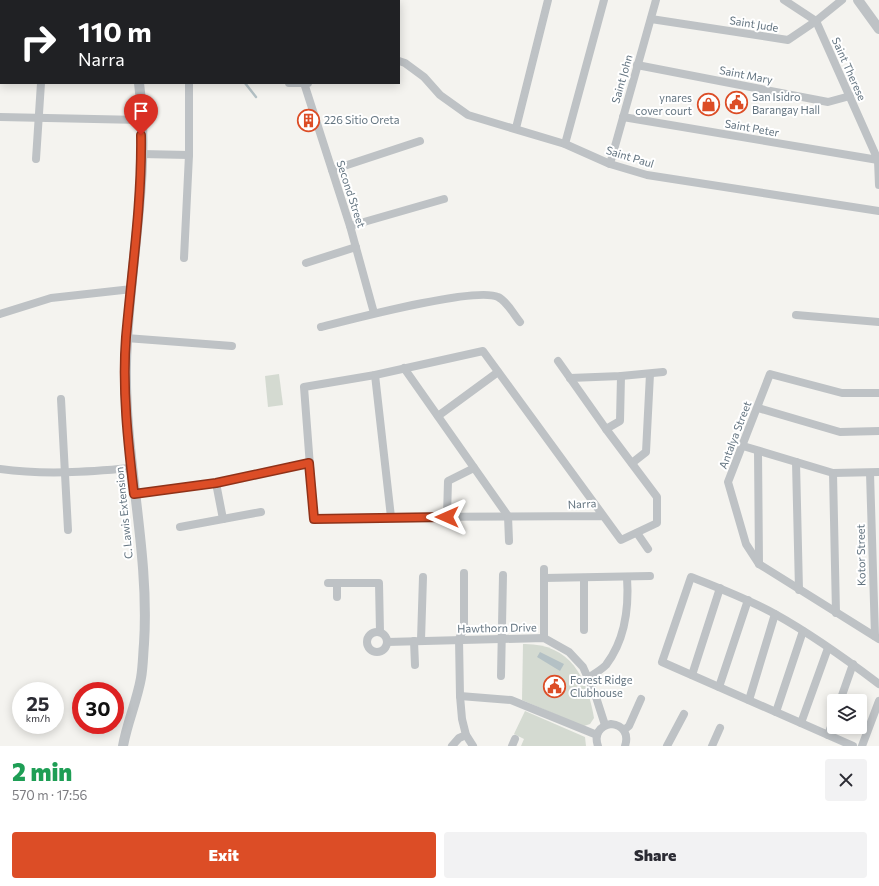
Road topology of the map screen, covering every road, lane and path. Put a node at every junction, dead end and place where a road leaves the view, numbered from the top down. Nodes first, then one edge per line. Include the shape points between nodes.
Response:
1 (548, 0) edge
2 (604, 0) edge
3 (656, 0) edge
4 (784, 0) edge
5 (842, 0) edge
6 (858, 0) edge
7 (651, 19) junction
8 (816, 21) junction
9 (879, 30) edge
10 (400, 61) edge
11 (638, 66) junction
12 (42, 84) edge
13 (139, 84) edge
14 (189, 84) edge
15 (306, 84) edge
16 (850, 96) junction
17 (0, 117) edge
18 (40, 117) junction
19 (623, 117) junction
20 (141, 120) junction
21 (516, 128) junction
22 (420, 141) dead end
23 (565, 144) junction
24 (141, 154) junction
25 (189, 155) junction
26 (36, 159) dead end
27 (878, 160) junction
28 (610, 164) junction
29 (332, 170) junction
30 (879, 185) edge
31 (444, 199) dead end
32 (879, 211) edge
33 (350, 226) junction
34 (356, 247) junction
35 (184, 258) dead end
36 (306, 263) dead end
37 (132, 288) junction
38 (374, 313) junction
39 (0, 314) edge
40 (796, 315) dead end
41 (520, 322) dead end
42 (879, 322) edge
43 (321, 327) dead end
44 (126, 338) junction
45 (232, 346) dead end
46 (558, 361) dead end
47 (404, 368) junction
48 (498, 372) junction
49 (663, 372) dead end
50 (650, 374) junction
51 (375, 375) junction
52 (621, 376) junction
53 (570, 378) junction
54 (879, 392) edge
55 (61, 399) dead end
56 (758, 408) junction
57 (438, 416) junction
58 (606, 430) junction
59 (879, 431) edge
60 (743, 446) junction
61 (758, 451) junction
62 (796, 462) junction
63 (309, 463) junction
64 (632, 463) junction
65 (131, 468) junction
66 (474, 468) junction
67 (0, 469) edge
68 (879, 472) edge
69 (65, 473) junction
70 (833, 473) junction
71 (870, 473) junction
72 (216, 483) junction
73 (134, 494) junction
74 (261, 512) dead end
75 (508, 516) junction
76 (602, 516) junction
77 (391, 517) junction
78 (447, 517) junction
79 (223, 519) junction
80 (180, 527) dead end
81 (68, 530) dead end
82 (637, 532) junction
83 (508, 541) dead end
84 (648, 549) dead end
85 (759, 564) junction
86 (544, 569) dead end
87 (464, 573) dead end
88 (503, 575) dead end
89 (650, 576) dead end
90 (423, 577) dead end
91 (627, 577) junction
92 (544, 578) junction
93 (584, 578) junction
94 (328, 583) dead end
95 (337, 583) junction
96 (720, 588) junction
97 (799, 590) junction
98 (337, 597) dead end
99 (748, 600) junction
100 (836, 613) junction
101 (775, 614) junction
102 (584, 630) dead end
103 (803, 631) junction
104 (380, 632) junction
105 (544, 638) junction
106 (877, 638) edge
107 (459, 639) junction
108 (502, 639) junction
109 (418, 640) junction
110 (387, 642) junction
111 (828, 648) junction
112 (853, 664) junction
113 (415, 665) dead end
114 (692, 675) junction
115 (501, 676) dead end
116 (588, 678) junction
117 (879, 684) edge
118 (719, 687) junction
119 (842, 694) edge
120 (460, 696) junction
121 (641, 699) dead end
122 (749, 700) junction
123 (879, 701) edge
124 (776, 712) junction
125 (684, 714) dead end
126 (801, 723) junction
127 (606, 725) junction
128 (720, 728) dead end
129 (624, 730) junction
130 (466, 735) junction
131 (597, 735) junction
132 (828, 735) joint
133 (124, 746) edge
134 (452, 746) edge
135 (473, 746) edge
136 (598, 746) edge
137 (625, 746) edge
138 (667, 746) edge
139 (712, 746) edge
140 (853, 746) edge
141 (862, 746) edge

1 - 21 street
2 - 23 street
3 - 7 street, Saint John
4 - 8 street
5 - 8 street, Saint Jude
6 - 9 street
7 - 8 street, Saint Jude via 788,40
7 - 11 street, Saint John
8 - 16 street, Saint Therese
10 - 21 street, Saint Paul via 424,77 440,95 468,115
11 - 16 street, Saint Mary via 828,102
11 - 19 street, Saint John
12 - 18 street
13 - 20 street, C. Lawis Extension
14 - 25 street
15 - 29 street, Second Street
16 - 27 street, Saint Therese
17 - 18 street
18 - 20 street
18 - 26 street
19 - 27 street, Saint Peter
19 - 28 street, Saint John
20 - 24 street, C. Lawis Extension
21 - 23 street, Saint Paul
22 - 29 street
23 - 28 street, Saint Paul
24 - 25 street
24 - 37 street, C. Lawis Extension via 141,185
25 - 35 street
27 - 30 street, Saint Therese
28 - 32 street, Saint Paul via 647,175
29 - 33 street, Second Street
31 - 33 street
33 - 34 street, Second Street
34 - 36 street
34 - 38 street, Second Street
37 - 39 street via 51,298
37 - 44 street, C. Lawis Extension
38 - 41 street via 451,299 493,295 503,300
38 - 43 street
40 - 42 street
44 - 45 street
44 - 65 street, C. Lawis Extension via 125,379
46 - 53 street
47 - 48 street, Narra via 483,351
47 - 51 street, Narra
47 - 57 street
48 - 57 street
48 - 76 street, Narra
49 - 50 street
50 - 52 street
50 - 64 street via 646,452
51 - 63 street, Narra via 304,387
51 - 77 street
52 - 53 street
52 - 58 street via 620,421
53 - 58 street
54 - 56 street, Antalya Street via 842,393 770,374
55 - 69 street
56 - 59 street via 840,432
56 - 60 street, Antalya Street
57 - 66 street
58 - 64 street
60 - 61 street
60 - 85 street, Antalya Street via 728,482 746,544
61 - 62 street
61 - 85 street
62 - 70 street
62 - 97 street
63 - 72 street
63 - 77 street, Narra via 314,519
64 - 82 street via 657,498 657,523
65 - 69 street
65 - 73 street, C. Lawis Extension
66 - 75 street
66 - 78 street via 450,479 447,483
67 - 69 street via 28,473
68 - 71 street
69 - 81 street
70 - 71 street
70 - 100 street
71 - 106 street, Kotor Street
72 - 73 street
72 - 79 street
73 - 133 street, C. Lawis Extension via 143,569 144,644 141,678 125,733
74 - 79 street
75 - 76 street, Narra
75 - 78 street, Narra
75 - 83 street
76 - 82 street via 620,540
77 - 78 street, Narra
79 - 80 street
82 - 84 street
85 - 97 street, Antalya Street
86 - 92 street
87 - 107 street via 464,628
88 - 108 street
89 - 91 street
90 - 109 street
91 - 93 street
91 - 116 street via 628,603 613,652 605,666
92 - 93 street
92 - 105 street
93 - 102 street
94 - 95 street
95 - 98 street
95 - 104 street via 379,583
96 - 99 street
96 - 114 street
96 - 114 street via 691,577 662,662
97 - 100 street, Antalya Street
99 - 101 street
99 - 118 street
100 - 106 street, Antalya Street
101 - 103 street
101 - 122 street
103 - 111 street
103 - 124 street
104 - 110 street via 384,634
104 - 110 street via 369,635 367,646 373,651 380,651
105 - 108 street, Hawthorn Drive
105 - 116 street, Hawthorn Drive via 568,652 583,667
107 - 108 street, Hawthorn Drive
107 - 109 street, Hawthorn Drive
107 - 120 street
108 - 115 street
109 - 110 street, Hawthorn Drive
109 - 113 street
111 - 112 street
111 - 126 street
112 - 117 street
112 - 119 street
114 - 118 street
116 - 127 street, Hawthorn Drive
118 - 122 street
120 - 130 street
120 - 131 street via 511,700
121 - 129 street via 629,726
122 - 124 street
123 - 141 street
124 - 126 street
125 - 138 street
126 - 132 street
127 - 129 street via 616,724
127 - 131 street
128 - 139 street
129 - 137 street via 627,741
130 - 134 street
130 - 135 street
131 - 136 street
132 - 140 street

